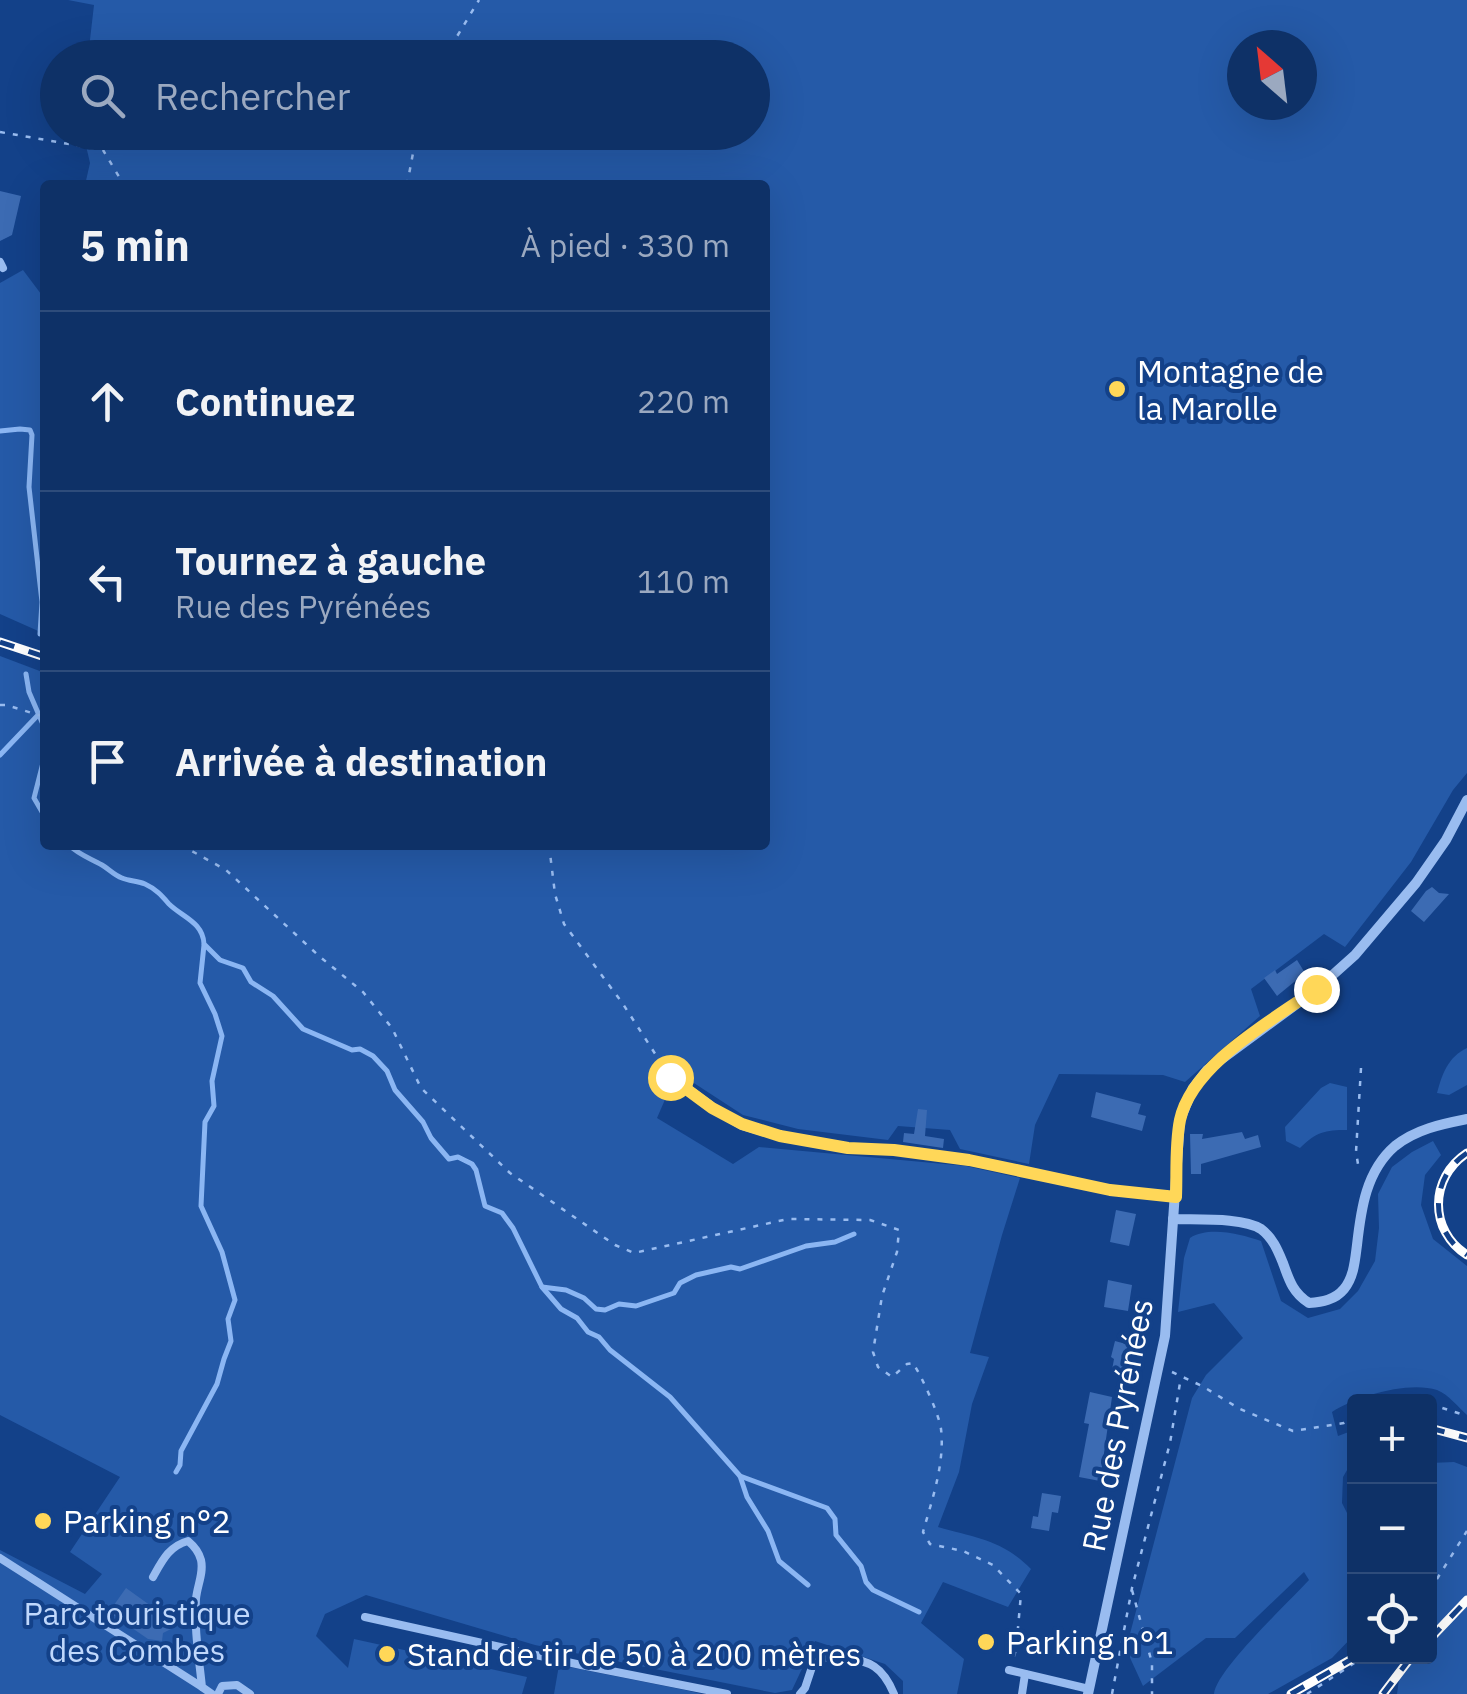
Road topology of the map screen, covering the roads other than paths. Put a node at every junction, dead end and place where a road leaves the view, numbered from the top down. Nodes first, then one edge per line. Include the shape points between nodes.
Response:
1 (1467, 800) edge
2 (670, 1077) road end
3 (1467, 1119) edge
4 (1176, 1197) junction
5 (1173, 1218) junction
6 (0, 1558) edge
7 (152, 1578) dead end
8 (365, 1617) dead end
9 (1009, 1670) road end
10 (1025, 1674) junction
11 (202, 1687) junction
12 (1088, 1692) edge
13 (215, 1694) edge
14 (250, 1694) edge
15 (727, 1694) edge
16 (800, 1694) edge
17 (894, 1694) edge
18 (1022, 1694) edge

1 - 4 street, Rue des Pyrénées via 1416,883 1354,955 1193,1088 1180,1120
2 - 4 street via 712,1108 780,1136 969,1160
3 - 5 street via 1428,1128 1395,1146 1365,1193 1354,1270 1345,1288 1323,1302 1300,1298 1277,1248 1258,1227
4 - 5 street, Rue des Pyrénées
5 - 12 street, Rue des Pyrénées via 1160,1366
6 - 11 lane
7 - 11 lane via 178,1544 188,1541 196,1548 202,1561 196,1628
8 - 15 lane
9 - 10 lane
10 - 12 lane
10 - 18 lane
11 - 13 lane
13 - 14 lane via 237,1685
16 - 17 lane via 813,1664 833,1654 870,1663 887,1676

